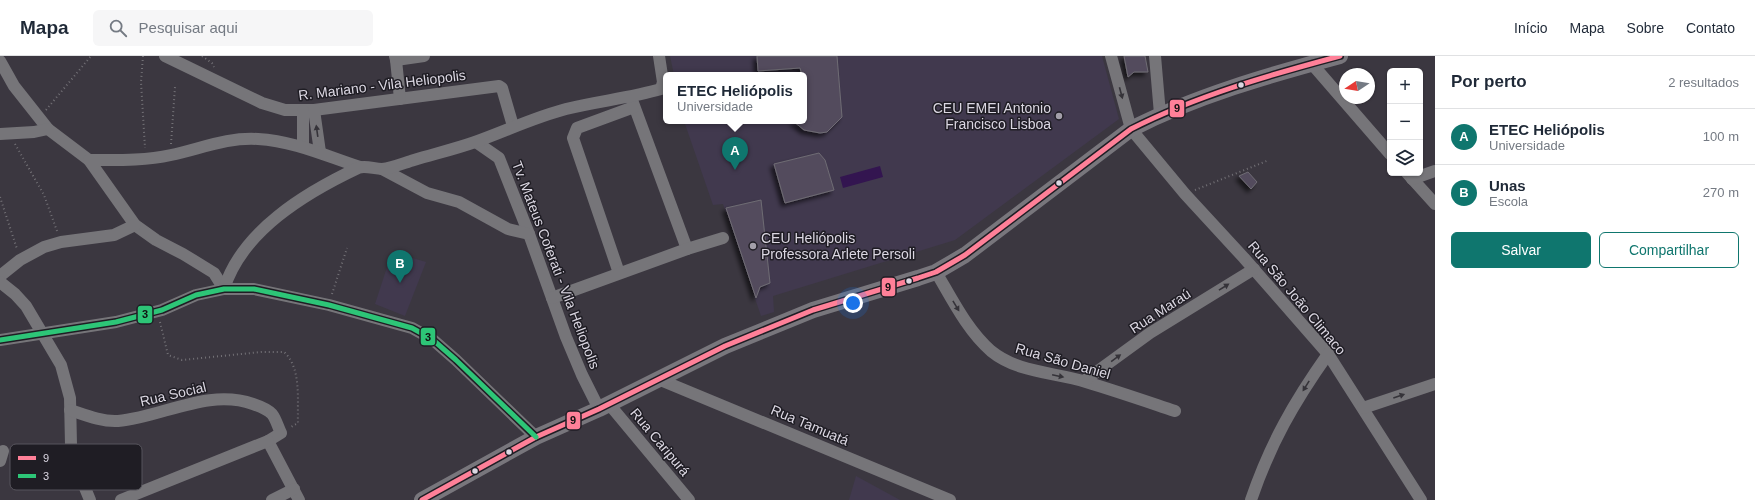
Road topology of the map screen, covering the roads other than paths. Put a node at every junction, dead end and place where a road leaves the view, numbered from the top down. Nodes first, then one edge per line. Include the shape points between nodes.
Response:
1 (165, 56) edge
2 (424, 56) edge
3 (659, 56) edge
4 (1111, 56) edge
5 (1155, 56) edge
6 (1340, 56) edge
7 (396, 58) edge
8 (0, 61) edge
9 (1312, 64) junction
10 (400, 99) junction
11 (633, 101) junction
12 (308, 111) junction
13 (1160, 114) junction
14 (513, 126) junction
15 (48, 129) junction
16 (1131, 129) junction
17 (4, 134) edge
18 (476, 142) junction
19 (304, 146) junction
20 (1387, 151) edge
21 (320, 152) junction
22 (89, 160) junction
23 (360, 167) junction
24 (382, 169) junction
25 (1435, 171) edge
26 (1423, 173) edge
27 (1409, 176) edge
28 (1435, 204) edge
29 (135, 225) junction
30 (529, 234) junction
31 (724, 238) dead end
32 (687, 249) junction
33 (1254, 269) junction
34 (936, 272) junction
35 (619, 273) junction
36 (0, 276) edge
37 (0, 282) edge
38 (224, 289) junction
39 (552, 298) junction
40 (42, 334) junction
41 (0, 340) edge
42 (1328, 354) junction
43 (658, 378) junction
44 (1084, 381) junction
45 (1435, 384) edge
46 (604, 406) junction
47 (1363, 408) junction
48 (70, 410) junction
49 (1175, 411) dead end
50 (536, 438) junction
51 (268, 440) junction
52 (71, 444) edge
53 (86, 490) edge
54 (925, 490) junction
55 (297, 495) edge
56 (90, 500) edge
57 (121, 500) edge
58 (272, 500) edge
59 (422, 500) edge
60 (689, 500) edge
61 (933, 500) edge
62 (950, 500) edge
63 (1251, 500) edge
64 (1421, 500) edge

1 - 12 street, R. Mariano - Vila Heliopolis via 262,103 285,110
2 - 7 street
3 - 11 street via 662,88
4 -> 16 street
5 - 13 street
6 - 9 main road
7 - 10 street
8 - 15 street via 14,86
9 - 13 main road
9 - 20 street
10 - 12 street, R. Mariano - Vila Heliopolis
10 - 14 street, R. Mariano - Vila Heliopolis via 499,86 502,88
11 - 14 street via 565,109
11 - 32 street
11 - 35 street via 577,128 573,138
12 - 19 street
21 -> 12 street
13 - 16 main road
14 - 18 street
15 - 17 street
15 - 22 street
16 - 33 street, Rua São João Climaco via 1185,194
16 - 34 main road via 965,255
18 - 24 street
18 - 30 street, Tv. Mateus Coferati - Vila Heliopolis via 499,158
19 - 21 street
19 - 22 street via 243,139 145,159
21 - 23 street
22 - 29 street
23 - 24 street
23 - 38 street via 323,186 265,228 228,275
24 - 30 street via 427,192 459,202 508,229
25 - 26 street
27 - 28 street
29 - 36 street via 114,235 61,242 44,247 20,260
29 - 38 street via 214,273
30 - 39 street, Tv. Mateus Coferati - Vila Heliopolis
31 - 32 street
32 - 35 street
33 - 42 street, Rua São João Climaco
44 -> 33 street, Rua Maraú via 1150,333
34 - 43 main road via 813,310 765,328
34 -> 44 street, Rua São Daniel via 956,307 976,335 992,351 1011,364
35 - 39 street
37 - 40 street via 26,306
38 - 40 street via 196,295 157,311 116,322
38 - 50 street via 254,289 328,305 412,328 432,339
39 - 46 street, Tv. Mateus Coferati - Vila Heliopolis via 582,375
40 - 41 street
40 - 48 street via 61,365 68,386
42 - 47 street, Rua São João Climaco
42 -> 63 street via 1282,424
43 - 46 main road
43 - 54 street, Rua Tamuatá
44 - 49 street, Rua São Daniel
47 -> 45 street
46 - 50 main road
46 - 60 street, Rua Caripurá
47 - 64 street, Rua São João Climaco
48 - 51 street, Rua Social via 116,421 210,400 243,400 272,414 281,433
48 - 52 street
50 - 59 main road
51 - 55 street
51 - 57 street
53 - 56 street
54 - 61 street
54 - 62 street, Rua Tamuatá
55 - 58 street

